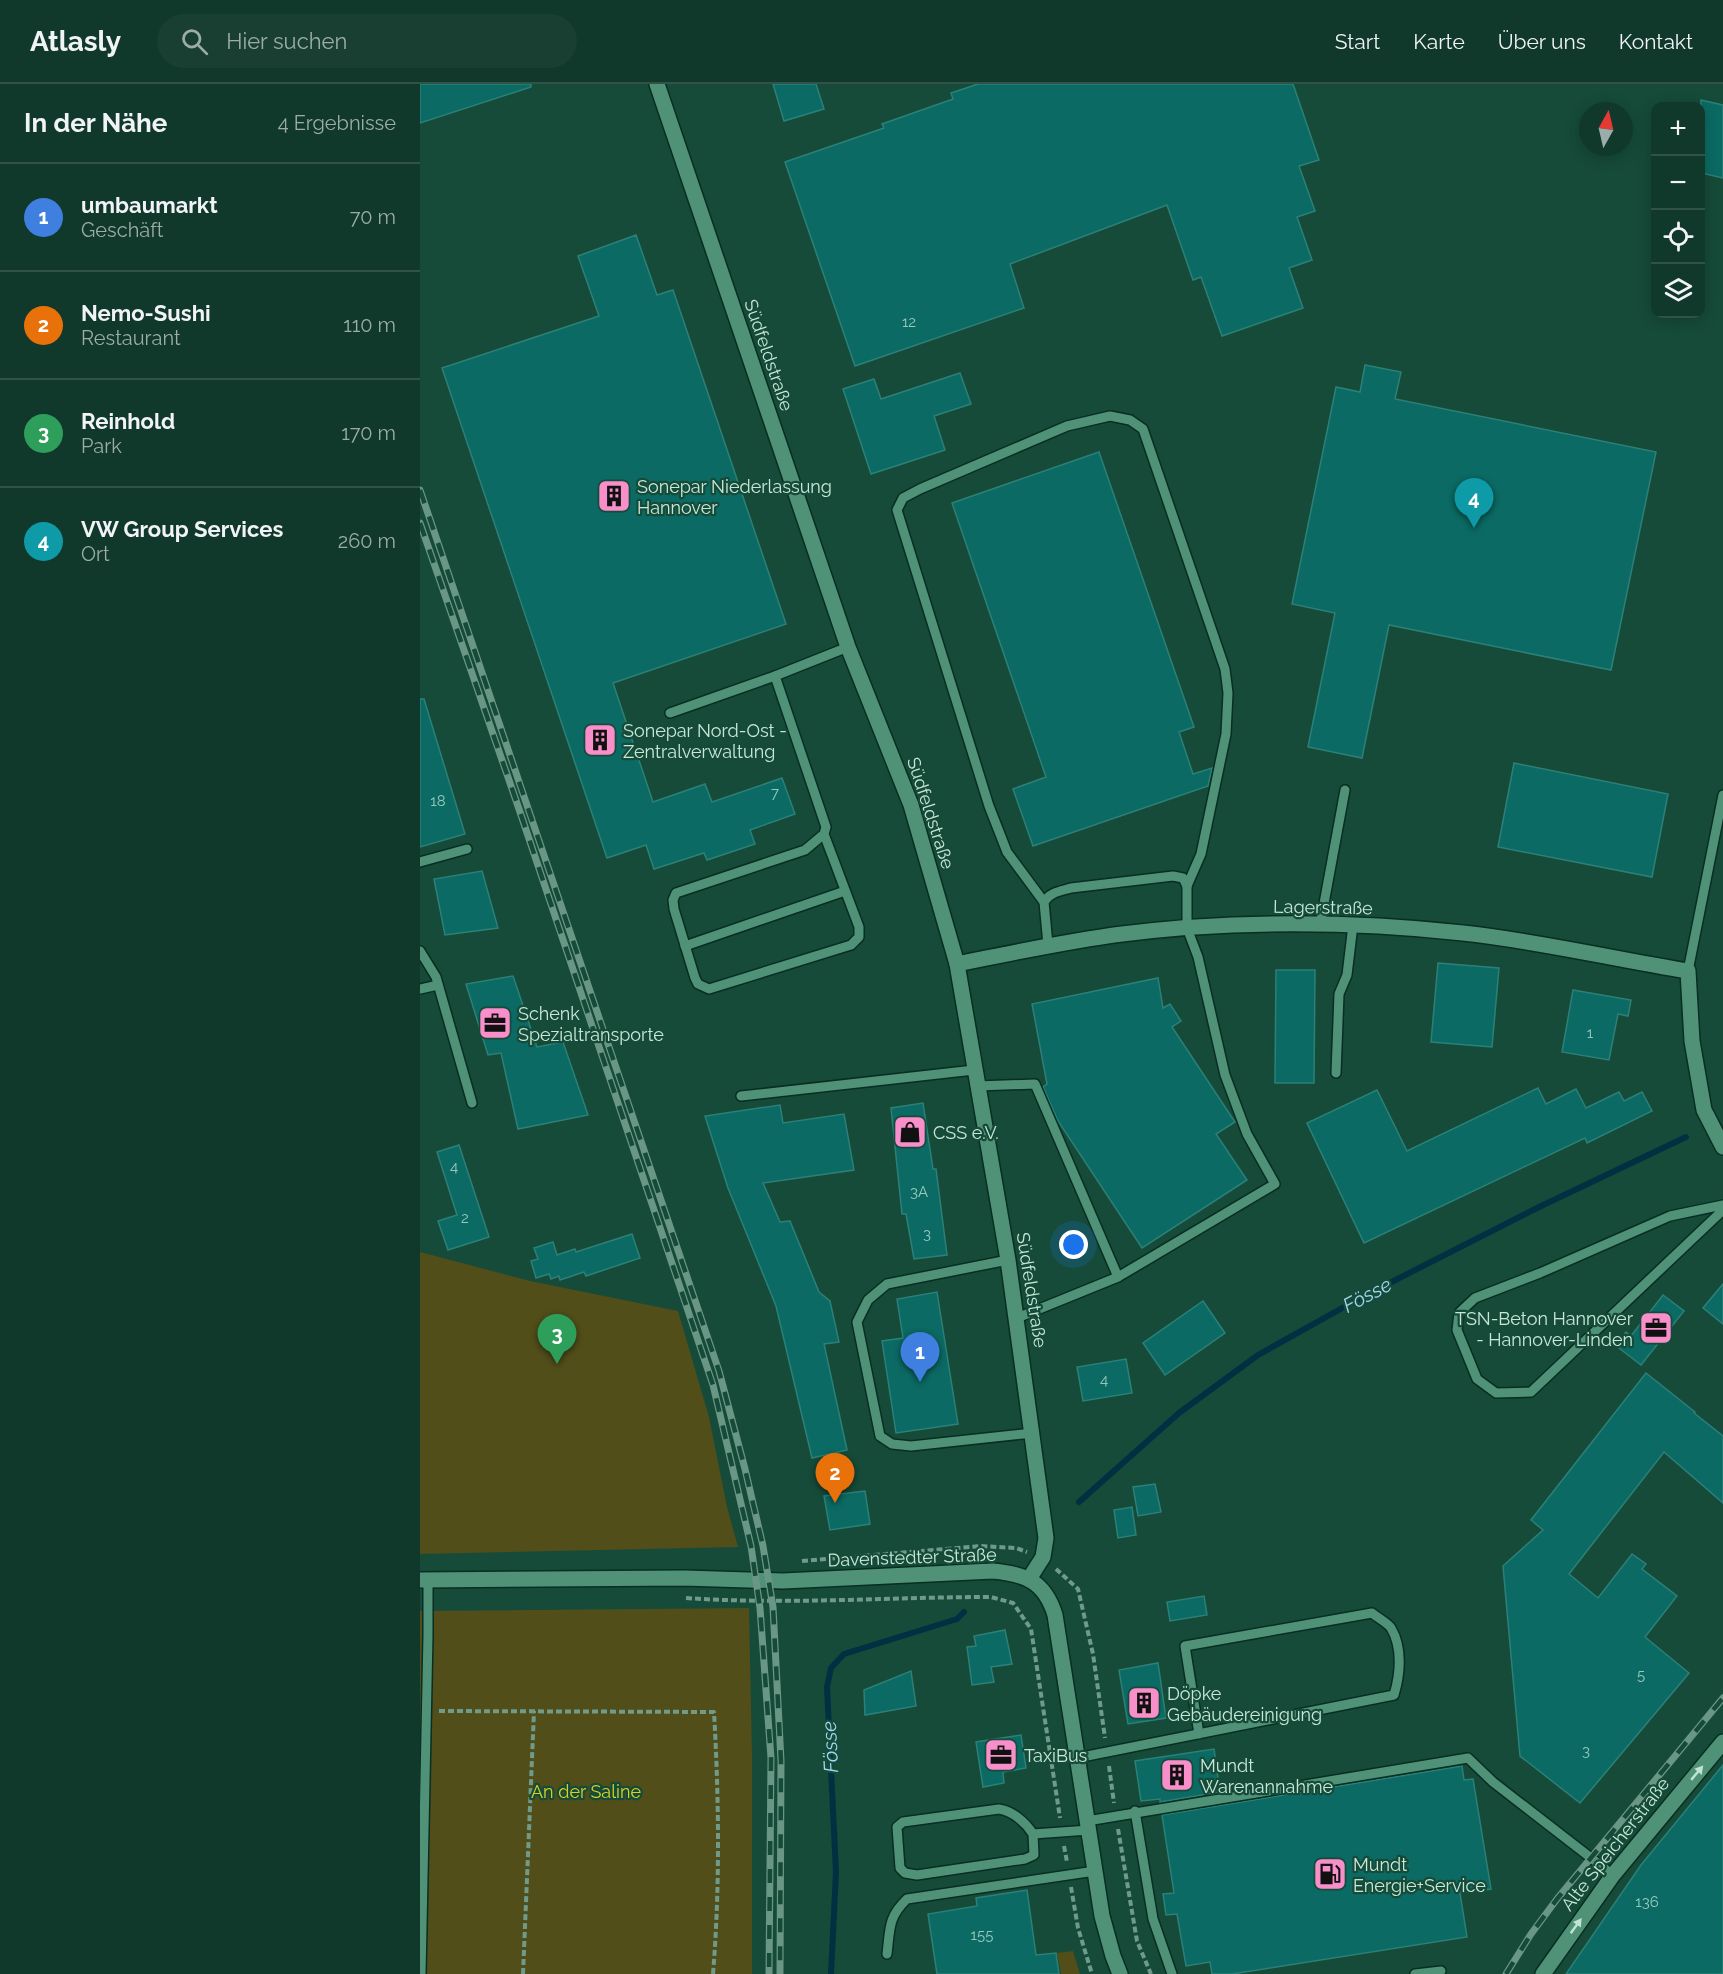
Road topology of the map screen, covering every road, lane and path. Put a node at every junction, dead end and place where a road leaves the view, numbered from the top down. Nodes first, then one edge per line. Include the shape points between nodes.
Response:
1 (657, 84) edge
2 (848, 647) junction
3 (775, 676) junction
4 (670, 713) dead end
5 (1344, 790) dead end
6 (1723, 795) edge
7 (824, 834) junction
8 (466, 849) dead end
9 (420, 862) edge
10 (1187, 886) junction
11 (845, 891) junction
12 (1044, 902) junction
13 (1320, 925) junction
14 (1353, 925) junction
15 (1187, 928) junction
16 (1048, 945) junction
17 (685, 946) junction
18 (420, 951) edge
19 (957, 964) junction
20 (1688, 971) junction
21 (438, 985) junction
22 (420, 988) edge
23 (974, 1070) junction
24 (1336, 1073) dead end
25 (977, 1086) junction
26 (741, 1096) dead end
27 (472, 1103) dead end
28 (1723, 1147) edge
29 (1723, 1205) edge
30 (1723, 1210) edge
31 (1008, 1260) junction
32 (1118, 1277) junction
33 (1017, 1318) junction
34 (1033, 1433) junction
35 (1029, 1579) junction
36 (424, 1580) edge
37 (1078, 1589) dead end
38 (676, 1597) dead end
39 (427, 1711) junction
40 (534, 1711) junction
41 (1199, 1734) junction
42 (1723, 1742) edge
43 (1107, 1752) junction
44 (1077, 1758) junction
45 (1135, 1811) junction
46 (1116, 1815) junction
47 (1088, 1826) junction
48 (1062, 1832) junction
49 (1033, 1834) junction
50 (1095, 1871) junction
51 (1068, 1875) junction
52 (1612, 1875) junction
53 (887, 1954) dead end
54 (1441, 1971) dead end
55 (421, 1974) edge
56 (523, 1974) edge
57 (713, 1974) edge
58 (1092, 1974) edge
59 (1120, 1974) edge
60 (1151, 1974) edge
61 (1172, 1974) edge
62 (1415, 1974) edge
63 (1543, 1974) edge

1 - 2 street, Südfeldstraße
2 - 3 lane
2 - 19 street, Südfeldstraße via 911,805
3 - 4 lane
3 - 7 lane via 826,827
5 - 13 lane
6 - 20 lane
7 - 11 lane
7 - 17 lane via 805,850 676,893 674,909
8 - 9 lane
10 - 12 lane via 1183,878 1173,876 1071,888 1047,897
10 - 12 lane via 1201,855 1226,734 1225,669 1143,429 1130,420 1110,416 1067,426 920,489 903,498 897,510 989,806 1007,852
10 - 15 lane
11 - 17 lane
11 - 17 lane via 858,927 859,937 851,945 709,989 698,984
12 - 16 lane
13 - 14 street, Lagerstraße
13 - 15 street, Lagerstraße
14 - 20 street, Lagerstraße via 1474,934
14 - 24 lane via 1348,967 1339,994
15 - 16 street, Lagerstraße
15 - 32 lane via 1198,957 1225,1074 1247,1134 1275,1184
16 - 19 street, Lagerstraße
18 - 21 lane
19 - 23 street, Südfeldstraße
20 - 28 street via 1692,1041 1704,1110
21 - 22 lane
21 - 27 lane
23 - 25 street, Südfeldstraße
23 - 26 lane
25 - 31 street, Südfeldstraße
25 - 32 lane via 1035,1084
29 - 30 lane via 1671,1216 1475,1298 1459,1313 1457,1330 1477,1379 1496,1393 1531,1392
31 - 33 street, Südfeldstraße
31 - 34 lane via 887,1284 868,1300 857,1322 880,1436 892,1444 911,1446
32 - 33 lane
33 - 34 street, Südfeldstraße
34 - 35 street, Südfeldstraße via 1046,1538 1043,1557
35 - 36 street, Davenstedter Straße via 993,1571 783,1581
35 - 44 street, Davenstedter Straße via 1050,1598 1055,1615
36 - 39 lane
37 - 43 path via 1093,1654
38 - 48 path via 728,1601 991,1597 1013,1603 1031,1629
39 - 40 path
39 - 55 lane
40 - 56 path
40 - 57 path via 714,1712 718,1777
41 - 41 lane via 1394,1695 1400,1675 1391,1627 1372,1613 1185,1646
41 - 43 lane
52 -> 42 street, Alte Speicherstraße
43 - 44 lane
43 - 46 path
44 - 47 street, Davenstedter Straße
45 - 46 lane
45 - 52 lane via 1468,1758
45 - 61 lane via 1153,1919
46 - 47 lane
46 - 60 path via 1137,1941
47 - 48 lane
47 - 50 street, Davenstedter Straße
48 - 49 lane
48 - 51 path
49 - 49 lane via 1008,1811 999,1809 903,1822 897,1827 900,1868 917,1875 1025,1859 1034,1855
50 - 51 lane
50 - 59 street, Davenstedter Straße via 1102,1916
51 - 53 lane via 907,1899 891,1921
51 - 58 path
63 -> 52 street, Alte Speicherstraße
54 - 62 lane

